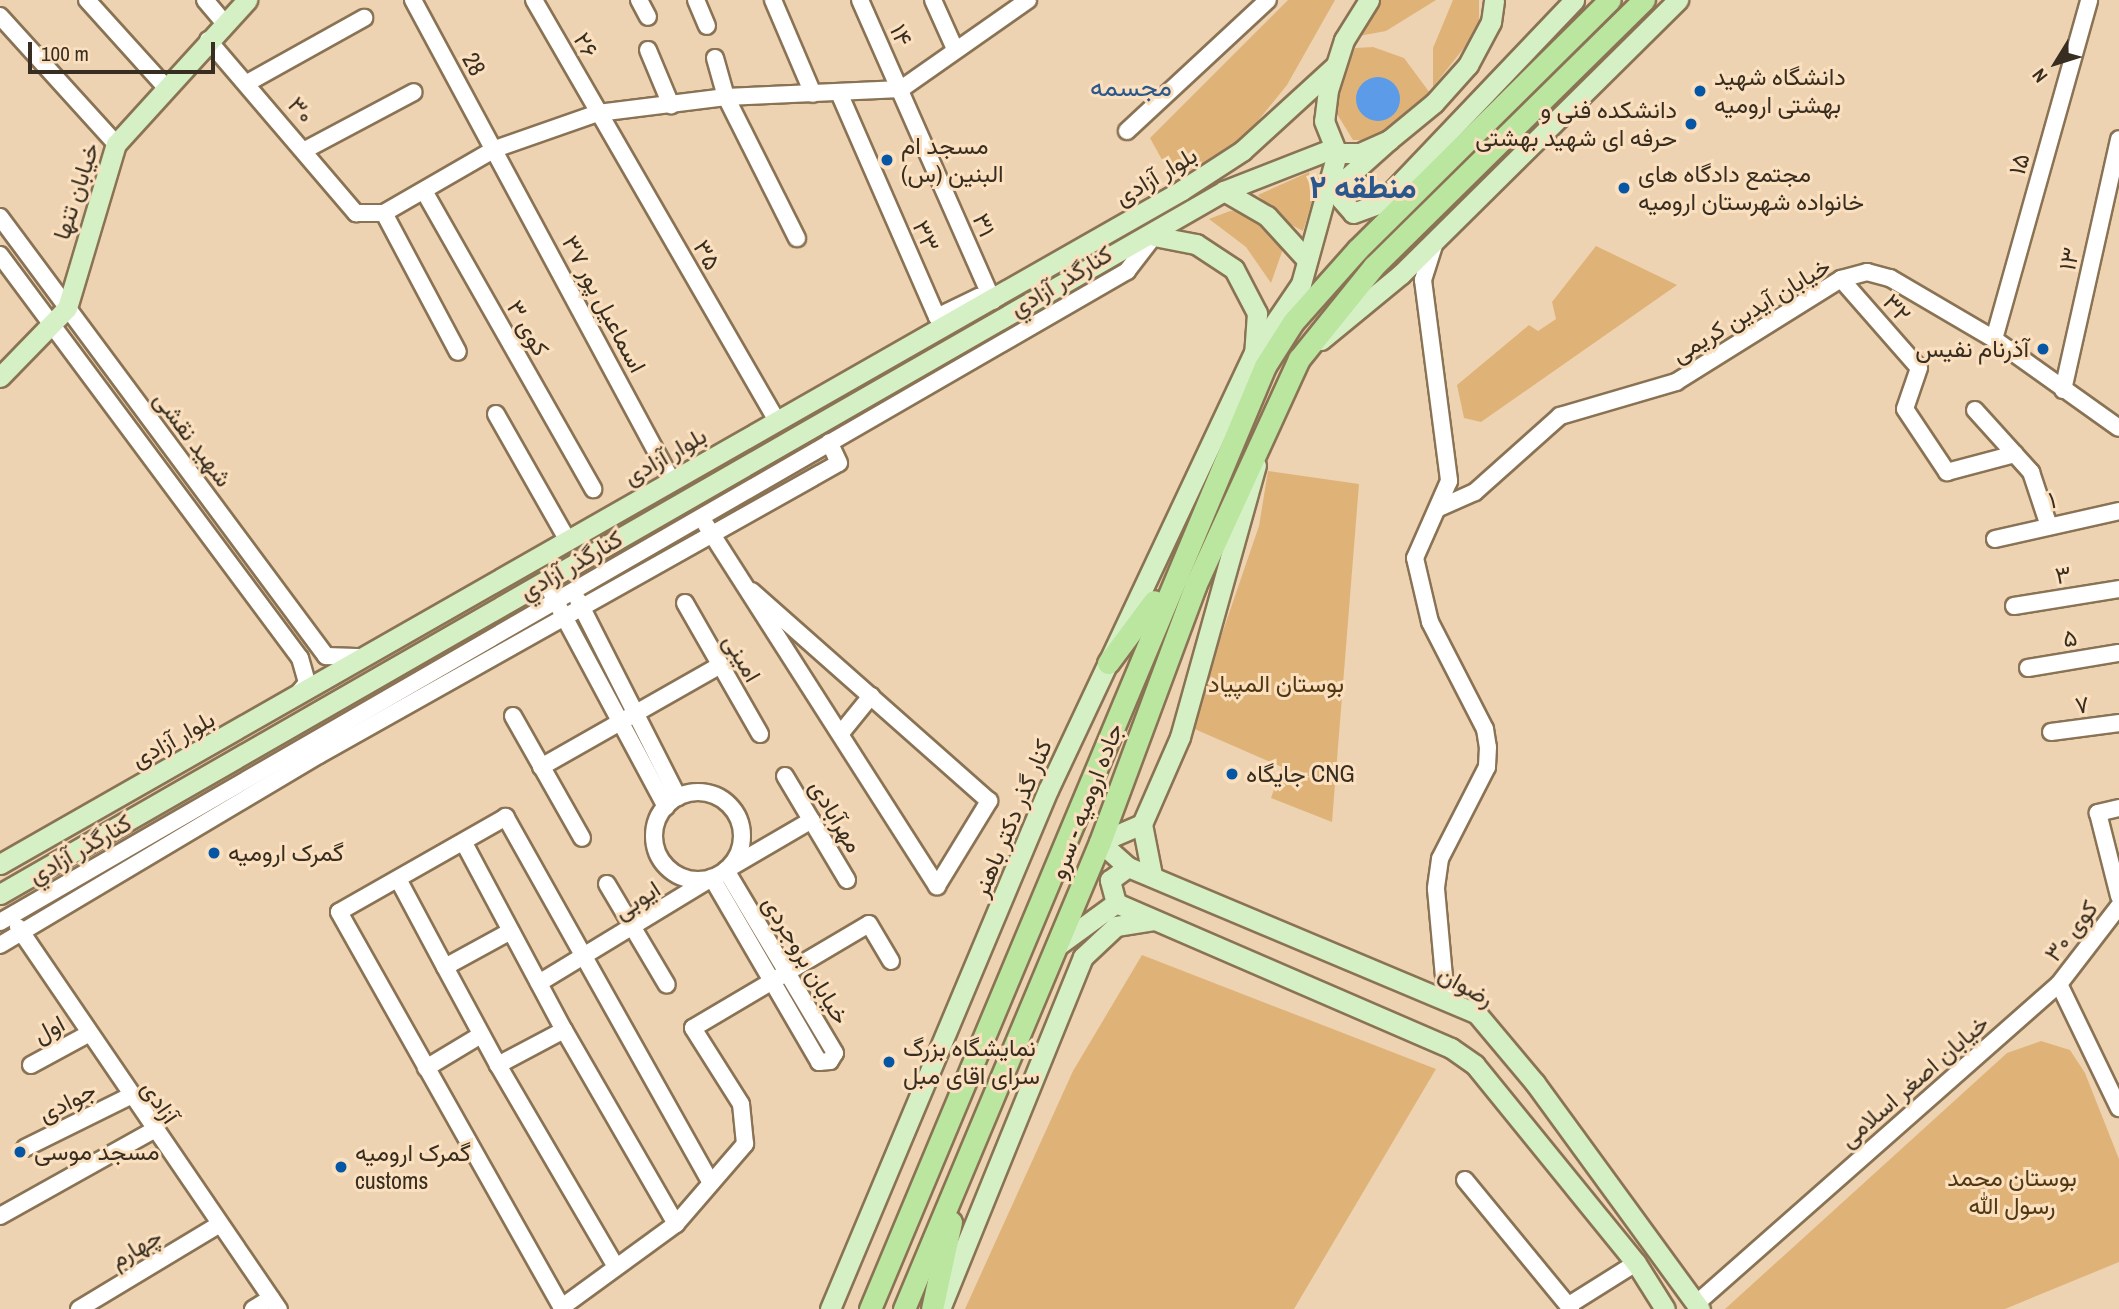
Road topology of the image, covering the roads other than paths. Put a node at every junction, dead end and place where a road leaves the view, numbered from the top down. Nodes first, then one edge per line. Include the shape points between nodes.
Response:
1 (87, 0) edge
2 (205, 0) edge
3 (247, 0) edge
4 (413, 0) edge
5 (534, 0) edge
6 (639, 0) edge
7 (696, 0) edge
8 (773, 0) edge
9 (860, 0) edge
10 (933, 0) edge
11 (1028, 0) edge
12 (1268, 0) edge
13 (1369, 0) edge
14 (1573, 0) edge
15 (1610, 0) edge
16 (1644, 0) edge
17 (1678, 0) edge
18 (2089, 0) edge
19 (1495, 2) edge
20 (0, 16) edge
21 (364, 18) dead end
22 (648, 18) dead end
23 (224, 23) junction
24 (707, 26) dead end
25 (208, 40) junction
26 (956, 49) junction
27 (648, 50) dead end
28 (715, 58) dead end
29 (1335, 66) junction
30 (249, 82) junction
31 (163, 84) junction
32 (901, 89) junction
33 (414, 92) dead end
34 (813, 94) junction
35 (839, 95) junction
36 (726, 97) junction
37 (671, 105) junction
38 (598, 113) junction
39 (1127, 131) dead end
40 (2119, 139) edge
41 (1390, 140) junction
42 (116, 144) junction
43 (495, 149) junction
44 (305, 150) junction
45 (1334, 151) junction
46 (424, 191) junction
47 (1224, 191) junction
48 (384, 213) junction
49 (0, 217) edge
50 (1154, 236) junction
51 (797, 238) dead end
52 (1436, 239) junction
53 (0, 255) edge
54 (1307, 260) junction
55 (1401, 274) junction
56 (1841, 279) junction
57 (1423, 281) junction
58 (991, 296) junction
59 (67, 309) junction
60 (52, 325) junction
61 (1994, 339) junction
62 (458, 352) dead end
63 (1299, 359) junction
64 (1259, 360) junction
65 (1, 373) edge
66 (2063, 390) junction
67 (1975, 410) dead end
68 (496, 414) dead end
69 (776, 420) junction
70 (1264, 428) junction
71 (2119, 428) edge
72 (829, 442) junction
73 (2015, 454) junction
74 (672, 481) junction
75 (593, 489) dead end
76 (1439, 509) junction
77 (2119, 511) edge
78 (700, 516) junction
79 (2048, 523) junction
80 (711, 534) junction
81 (567, 539) junction
82 (1995, 539) dead end
83 (562, 572) junction
84 (1172, 577) junction
85 (545, 583) junction
86 (2119, 589) edge
87 (572, 591) junction
88 (752, 591) junction
89 (556, 601) junction
90 (685, 603) dead end
91 (2014, 606) dead end
92 (582, 607) junction
93 (565, 618) junction
94 (2119, 653) edge
95 (326, 656) junction
96 (366, 657) junction
97 (1108, 663) junction
98 (719, 666) junction
99 (304, 668) junction
100 (2028, 668) dead end
101 (871, 696) junction
102 (292, 701) junction
103 (513, 716) dead end
104 (627, 718) junction
105 (2119, 723) edge
106 (2052, 732) dead end
107 (841, 733) junction
108 (760, 734) dead end
109 (541, 767) junction
110 (785, 776) dead end
111 (672, 802) junction
112 (2119, 808) edge
113 (812, 820) junction
114 (1142, 824) junction
115 (156, 832) junction
116 (582, 838) dead end
117 (1100, 842) junction
118 (464, 843) junction
119 (167, 849) junction
120 (0, 864) edge
121 (1128, 867) junction
122 (719, 874) junction
123 (1152, 874) junction
124 (398, 879) junction
125 (847, 880) dead end
126 (607, 884) dead end
127 (0, 894) edge
128 (2119, 896) edge
129 (1116, 903) junction
130 (2119, 906) edge
131 (5, 919) edge
132 (1154, 920) junction
133 (634, 930) junction
134 (511, 931) junction
135 (23, 933) junction
136 (0, 945) edge
137 (1057, 946) junction
138 (586, 958) junction
139 (891, 961) dead end
140 (445, 967) junction
141 (781, 977) junction
142 (539, 983) junction
143 (2059, 984) junction
144 (667, 985) dead end
145 (1446, 999) junction
146 (564, 1030) junction
147 (88, 1034) junction
148 (481, 1035) junction
149 (31, 1065) dead end
150 (498, 1065) junction
151 (426, 1068) junction
152 (2114, 1087) edge
153 (128, 1097) junction
154 (2119, 1108) edge
155 (152, 1131) junction
156 (25, 1149) dead end
157 (962, 1171) junction
158 (1465, 1180) dead end
159 (711, 1183) junction
160 (0, 1216) edge
161 (676, 1224) junction
162 (218, 1225) junction
163 (1636, 1263) junction
164 (616, 1267) junction
165 (275, 1303) edge
166 (1698, 1306) edge
167 (1570, 1307) edge
168 (79, 1309) edge
169 (253, 1309) edge
170 (830, 1309) edge
171 (870, 1309) edge
172 (904, 1309) edge
173 (932, 1309) edge
174 (940, 1309) edge
175 (1665, 1309) edge

1 - 31 street
2 - 23 street
3 - 23 main road, خیابان تنها
4 - 43 street, 28
5 - 38 street, ۲۶
6 - 22 street
7 - 24 street
8 - 34 street
9 - 32 street, ۱۴
10 - 26 street
11 - 26 street
12 - 39 street
13 - 29 main road
14 - 41 main road via 1381,203 1353,213 1341,199 1342,182
15 - 64 highway, جاده ارومیه - سرو via 1358,249
16 - 63 highway, جاده ارومیه - سرو via 1328,318
17 - 52 main road
18 - 61 street, ۱۵
19 - 41 main road via 1468,65
20 - 42 street
21 - 30 street
23 - 25 main road, خیابان تنها
25 - 30 street, ۳۰
25 - 31 main road, خیابان تنها
26 - 32 street
27 - 37 street
28 - 36 street
29 - 45 main road via 1324,121
29 - 58 main road, بلوار آزادی via 1242,151
30 - 44 street, ۳۰
31 - 42 main road, خیابان تنها
32 - 35 street
32 - 58 street, ۳۱
33 - 44 street
34 - 35 street
34 - 36 street
35 - 58 street, ۳۳ via 937,317
36 - 37 street
36 - 51 street
37 - 38 street
38 - 43 street
38 - 69 street, ۳۵
40 - 66 street, ۱۳
41 - 45 main road, بلوار آزادی via 1360,153
42 - 59 main road, خیابان تنها
43 - 46 street
43 - 74 street, اسماعیل پور ۳۷
44 - 48 street, ۳۰ via 356,213
45 - 47 main road, بلوار آزادی
45 - 54 main road
46 - 48 street
46 - 75 street, کوی ۳
47 - 50 main road, بلوار آزادی
47 - 54 main road via 1267,216
48 - 62 street
49 - 59 street, شهید نقشی
50 - 64 main road via 1196,244 1234,269 1257,313
50 - 72 street, کنارگذر آزادي via 1128,271
50 - 83 main road, بلوار آزادی
52 - 55 main road
52 - 57 street
53 - 60 street, شهید نقشی
54 - 64 main road via 1301,284
55 - 57 street
55 - 63 main road
56 - 61 street, خیابان آیدین کریمی via 1867,272 1890,278
56 - 73 street, ۳۲ via 1919,368 1905,409 1947,472
56 - 76 street, خیابان آیدین کریمی via 1676,382 1560,416 1475,492
57 - 76 street via 1448,444 1449,481
58 - 69 main road, بلوار آزادی
59 - 60 main road, خیابان تنها
59 - 95 street, شهید نقشی
60 - 65 main road, خیابان تنها
60 - 99 street, شهید نقشی
61 - 66 street, خیابان آیدین کریمی
63 - 70 highway, جاده ارومیه - سرو
64 - 84 highway, جاده ارومیه - سرو
64 - 97 main road, کنار گذر دکتر باهنر
66 - 71 street, خیابان آیدین کریمی
67 - 73 street
68 - 81 street
69 - 74 main road, بلوار آزادی
70 - 114 main road via 1245,515 1184,724
70 - 117 highway, جاده ارومیه - سرو via 1195,586
72 - 78 street, کنارگذر آزادي
72 - 80 street via 839,463
73 - 79 street via 2031,472
74 - 81 main road, بلوار آزادی
76 - 145 street via 1415,558 1421,596 1485,729 1488,747 1487,767 1440,859 1436,889
77 - 79 street, ۱
78 - 80 street
78 - 87 street, کنارگذر آزادي
79 - 82 street, ۱
80 - 88 street
80 - 92 street
81 - 96 main road, بلوار آزادی
83 - 85 main road, بلوار آزادی
83 - 87 street
84 - 97 highway
84 - 171 highway, جاده ارومیه - سرو
85 - 89 street
85 - 127 main road, بلوار آزادی
86 - 91 street, ۳
87 - 89 street, کنارگذر آزادي
87 - 92 street
88 - 101 street
88 - 107 street
89 - 93 street
89 - 115 street, کنارگذر آزادي
90 - 98 street, امینی
92 - 93 street
92 - 104 street
93 - 104 street
93 - 119 street via 319,755
94 - 100 street, ۵
95 - 96 street
95 - 99 street via 323,665
96 - 102 main road, بلوار آزادی
97 - 170 main road, کنار گذر دکتر باهنر
98 - 104 street
98 - 108 street, امینی
99 - 102 street via 307,683
101 - 107 street
101 - 107 street via 989,801 937,886
102 - 120 main road, بلوار آزادی
103 - 109 street
104 - 109 street
104 - 111 street
105 - 106 street, ۷
109 - 116 street
110 - 113 street, مهرآبادی
111 - 122 street via 654,833 662,860 684,878
111 - 122 street via 706,793 734,813 741,847
112 - 128 street via 2098,813
113 - 122 street, ایوبی
113 - 125 street, مهرآبادی
114 - 117 main road
114 - 123 main road
115 - 119 street
115 - 131 street, کنارگذر آزادي
117 - 121 main road, رضوان
117 - 137 highway, جاده ارومیه - سرو
118 - 124 street
118 - 134 street
118 - 138 street via 506,817
119 - 135 street
121 - 123 main road, رضوان
121 - 129 main road via 1111,880
122 - 133 street, ایوبی
122 - 141 street, خیابان بروجردی
123 - 145 main road, رضوان
124 - 140 street
124 - 151 street via 339,912
126 - 133 street
129 - 132 main road
129 - 137 main road
130 - 143 street, کوی ۳۰
131 - 135 street, آزادی
132 - 163 main road via 1433,1038 1475,1065
132 - 174 main road via 1116,926 1083,957
133 - 138 street, ایوبی
133 - 144 street
134 - 140 street
134 - 142 street
135 - 136 street
135 - 147 street, آزادی
137 - 157 highway, جاده ارومیه - سرو
138 - 142 street, ایوبی
138 - 159 street
139 - 141 street via 869,924
140 - 148 street
141 - 141 street, خیابان بروجردی via 819,1062 830,1061 835,1053
141 - 159 street via 693,1028 741,1104 745,1144
142 - 146 street
143 - 152 street
143 - 166 street, خیابان اصغر اسلامی
145 - 166 main road, رضوان via 1491,1028
146 - 150 street
146 - 161 street
147 - 149 street, اول
147 - 153 street, آزادی
148 - 150 street
148 - 151 street
150 - 164 street
151 - 164 street via 562,1307
152 - 154 street
153 - 155 street, آزادی
153 - 156 street, جوادی
155 - 160 street
155 - 162 street, آزادی
157 - 172 highway, جاده ارومیه - سرو
157 - 173 highway
158 - 167 street
159 - 161 street
161 - 164 street
162 - 165 street, آزادی
162 - 168 street, چهارم
163 - 167 street
163 - 175 main road
165 - 169 street

